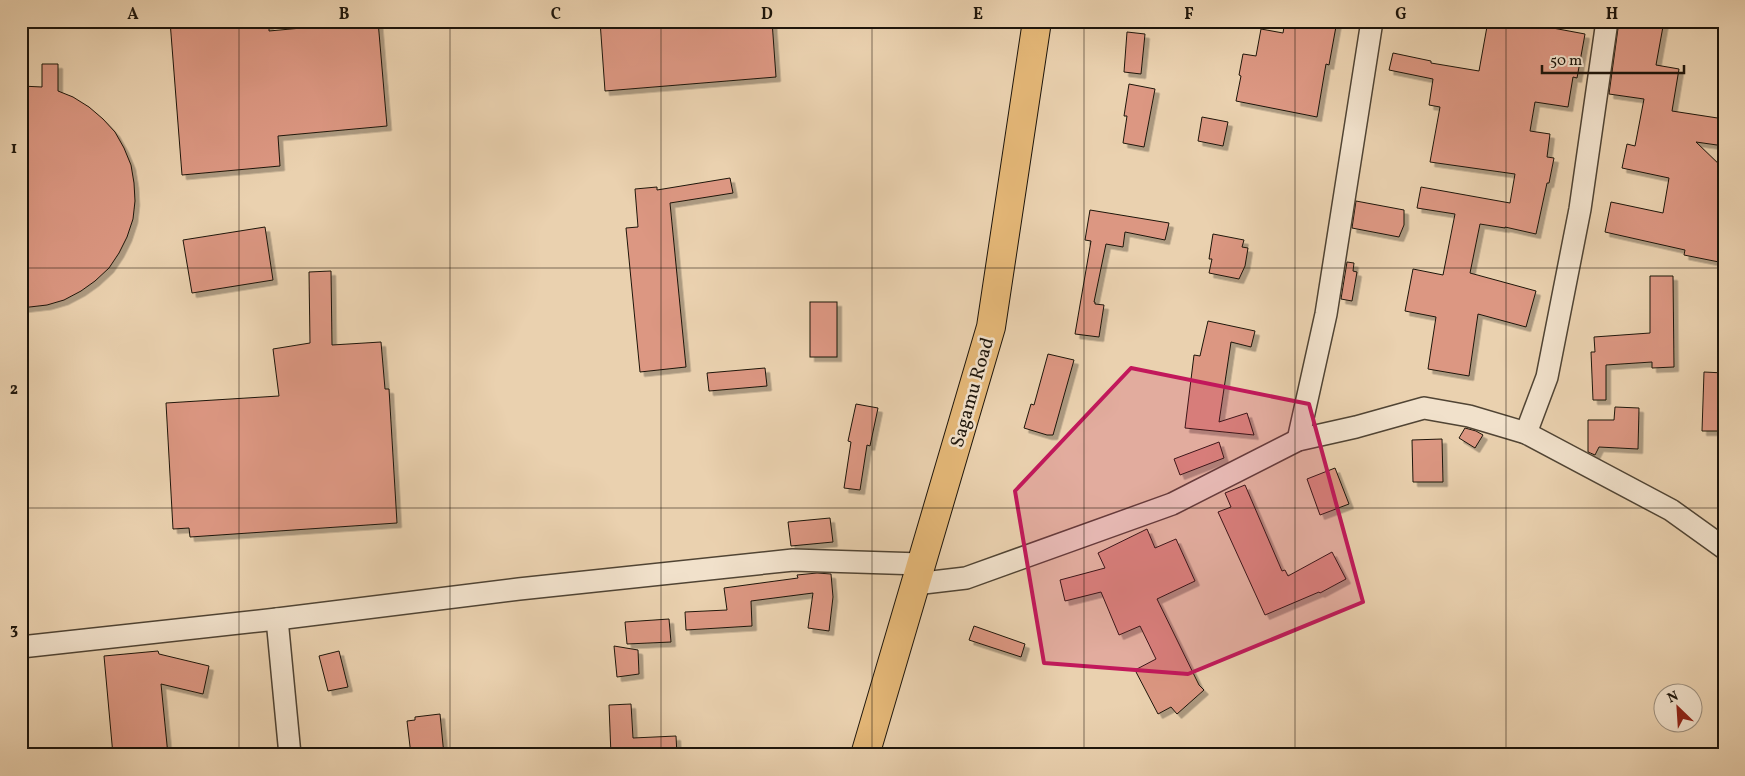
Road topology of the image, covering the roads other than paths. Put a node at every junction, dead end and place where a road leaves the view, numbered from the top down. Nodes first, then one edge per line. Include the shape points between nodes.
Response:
1 (1037, 21) edge
2 (1372, 21) edge
3 (1607, 21) edge
4 (1526, 434) junction
5 (1298, 440) junction
6 (1724, 548) edge
7 (918, 574) junction
8 (277, 619) junction
9 (21, 647) edge
10 (290, 755) edge
11 (865, 755) edge

1 - 7 highway, Sagamu Road via 990,327
2 - 5 street via 1326,314
3 - 4 street via 1580,209 1547,377
4 - 5 street via 1469,416 1424,408
4 - 6 street via 1671,510
5 - 7 street via 1172,504 966,578
7 - 8 street via 793,560
7 - 11 highway, Sagamu Road
8 - 9 street
8 - 10 street

